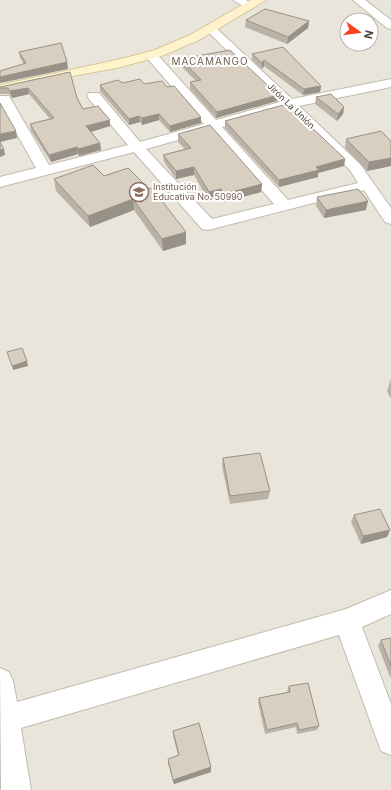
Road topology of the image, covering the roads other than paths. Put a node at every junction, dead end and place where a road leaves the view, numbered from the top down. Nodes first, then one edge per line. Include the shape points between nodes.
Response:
1 (260, 0) edge
2 (358, 0) edge
3 (243, 3) edge
4 (391, 26) edge
5 (211, 29) junction
6 (151, 55) junction
7 (391, 83) edge
8 (2, 94) edge
9 (94, 96) dead end
10 (289, 104) junction
11 (213, 125) junction
12 (137, 147) junction
13 (45, 171) junction
14 (0, 182) edge
15 (367, 185) junction
16 (284, 205) junction
17 (391, 219) edge
18 (391, 602) edge
19 (347, 621) junction
20 (0, 681) edge
21 (3, 719) edge
22 (391, 741) edge
23 (16, 790) edge

1 - 3 street
2 - 4 street
3 - 5 street
5 - 6 street
5 - 10 street, Jirón La Unión
6 - 8 street via 132,62 67,74
6 - 11 street
7 - 10 street
8 - 13 street
9 - 12 street
10 - 11 street
10 - 15 street, Jirón La Unión via 355,167
11 - 12 street
11 - 16 street
12 - 13 street
12 - 16 street via 208,225
13 - 14 street
15 - 16 street
15 - 17 street, Jirón La Unión
18 - 19 street
19 - 21 street
19 - 22 street
20 - 21 street
21 - 23 street

